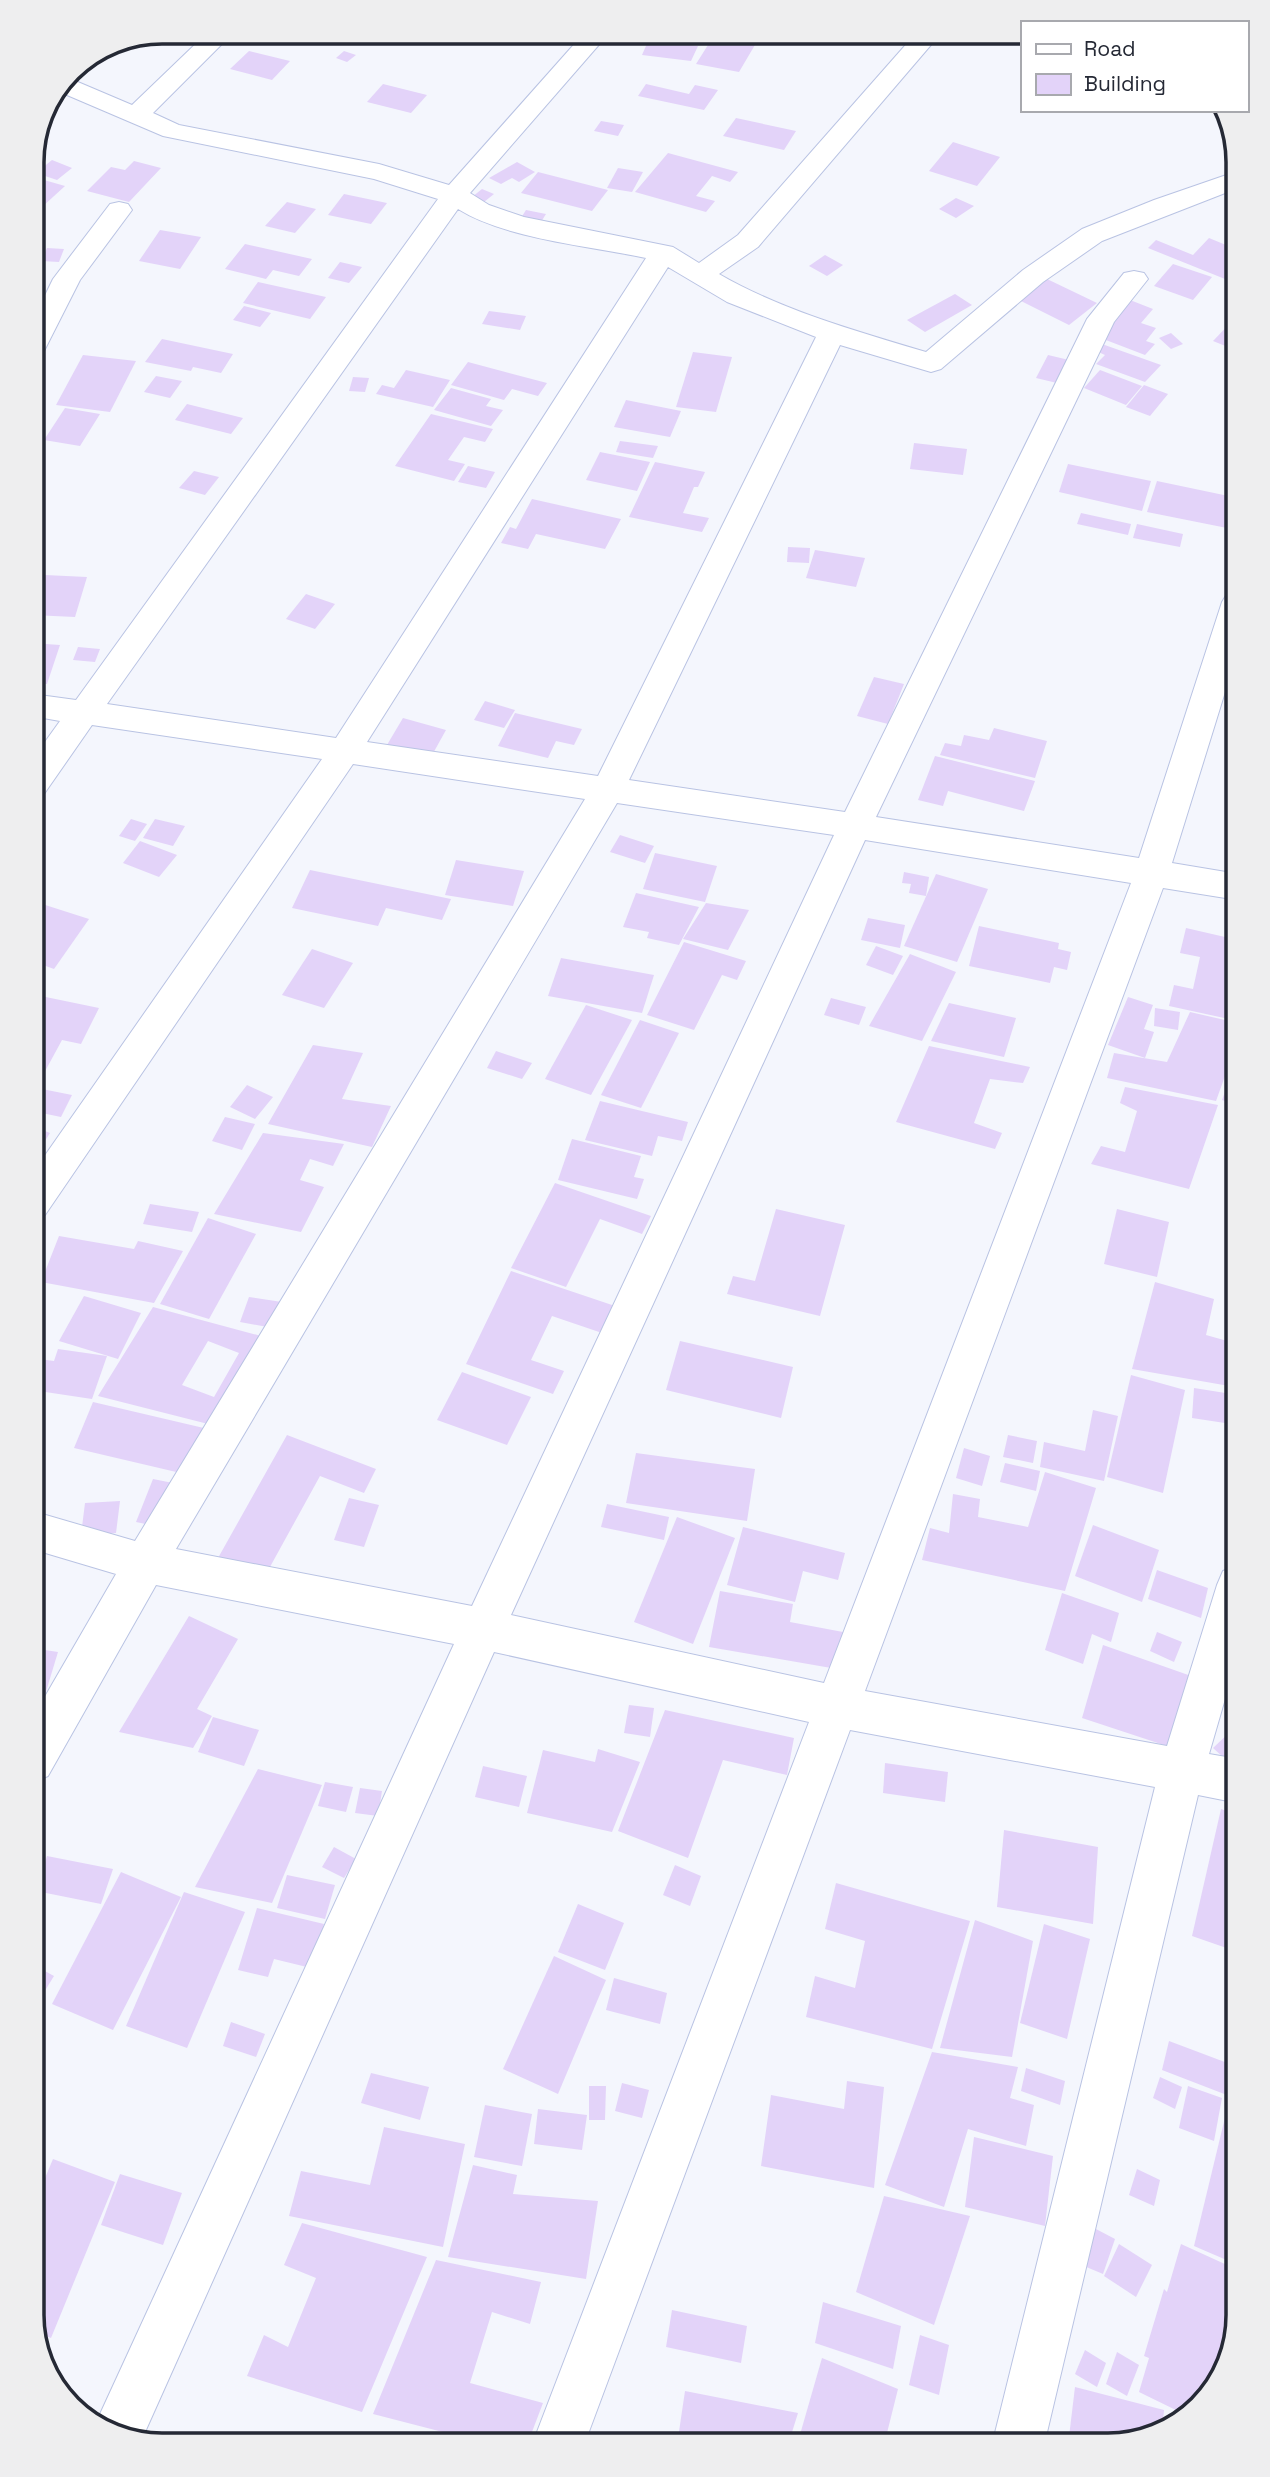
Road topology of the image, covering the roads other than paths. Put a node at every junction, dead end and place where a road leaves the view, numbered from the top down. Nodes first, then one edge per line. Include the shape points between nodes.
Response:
1 (210, 44) edge
2 (587, 44) edge
3 (920, 44) edge
4 (71, 87) edge
5 (135, 116) junction
6 (1226, 184) edge
7 (454, 195) junction
8 (119, 210) dead end
9 (663, 253) junction
10 (700, 275) junction
11 (1134, 279) dead end
12 (44, 325) edge
13 (832, 332) junction
14 (1226, 641) edge
15 (44, 706) edge
16 (86, 711) junction
17 (345, 751) junction
18 (44, 769) edge
19 (607, 791) junction
20 (855, 826) junction
21 (1152, 875) junction
22 (1226, 885) edge
23 (44, 1187) edge
24 (44, 1534) edge
25 (145, 1563) junction
26 (1226, 1625) edge
27 (482, 1629) junction
28 (838, 1706) junction
29 (44, 1740) edge
30 (1181, 1772) junction
31 (1226, 1779) edge
32 (121, 2425) edge
33 (563, 2433) edge
34 (1020, 2433) edge

1 - 5 street
2 - 7 street
3 - 10 street via 748,240
4 - 5 street
5 - 7 street via 172,131 379,172
6 - 13 street via 1092,236 1032,276 931,363
7 - 9 street via 480,211 519,224
7 - 16 street
8 - 12 street via 67,279
9 - 10 street
9 - 17 street
10 - 13 street via 737,296
11 - 20 street via 1101,319
13 - 19 street
14 - 21 street
15 - 16 street
16 - 17 street
16 - 18 street
17 - 19 street
17 - 23 street
19 - 20 street
19 - 25 street
20 - 21 street
20 - 27 street
21 - 22 street
21 - 28 street
24 - 25 street
25 - 27 street
25 - 29 street
26 - 30 street
27 - 28 street
27 - 32 street
28 - 30 street
28 - 33 street
30 - 31 street
30 - 34 street

